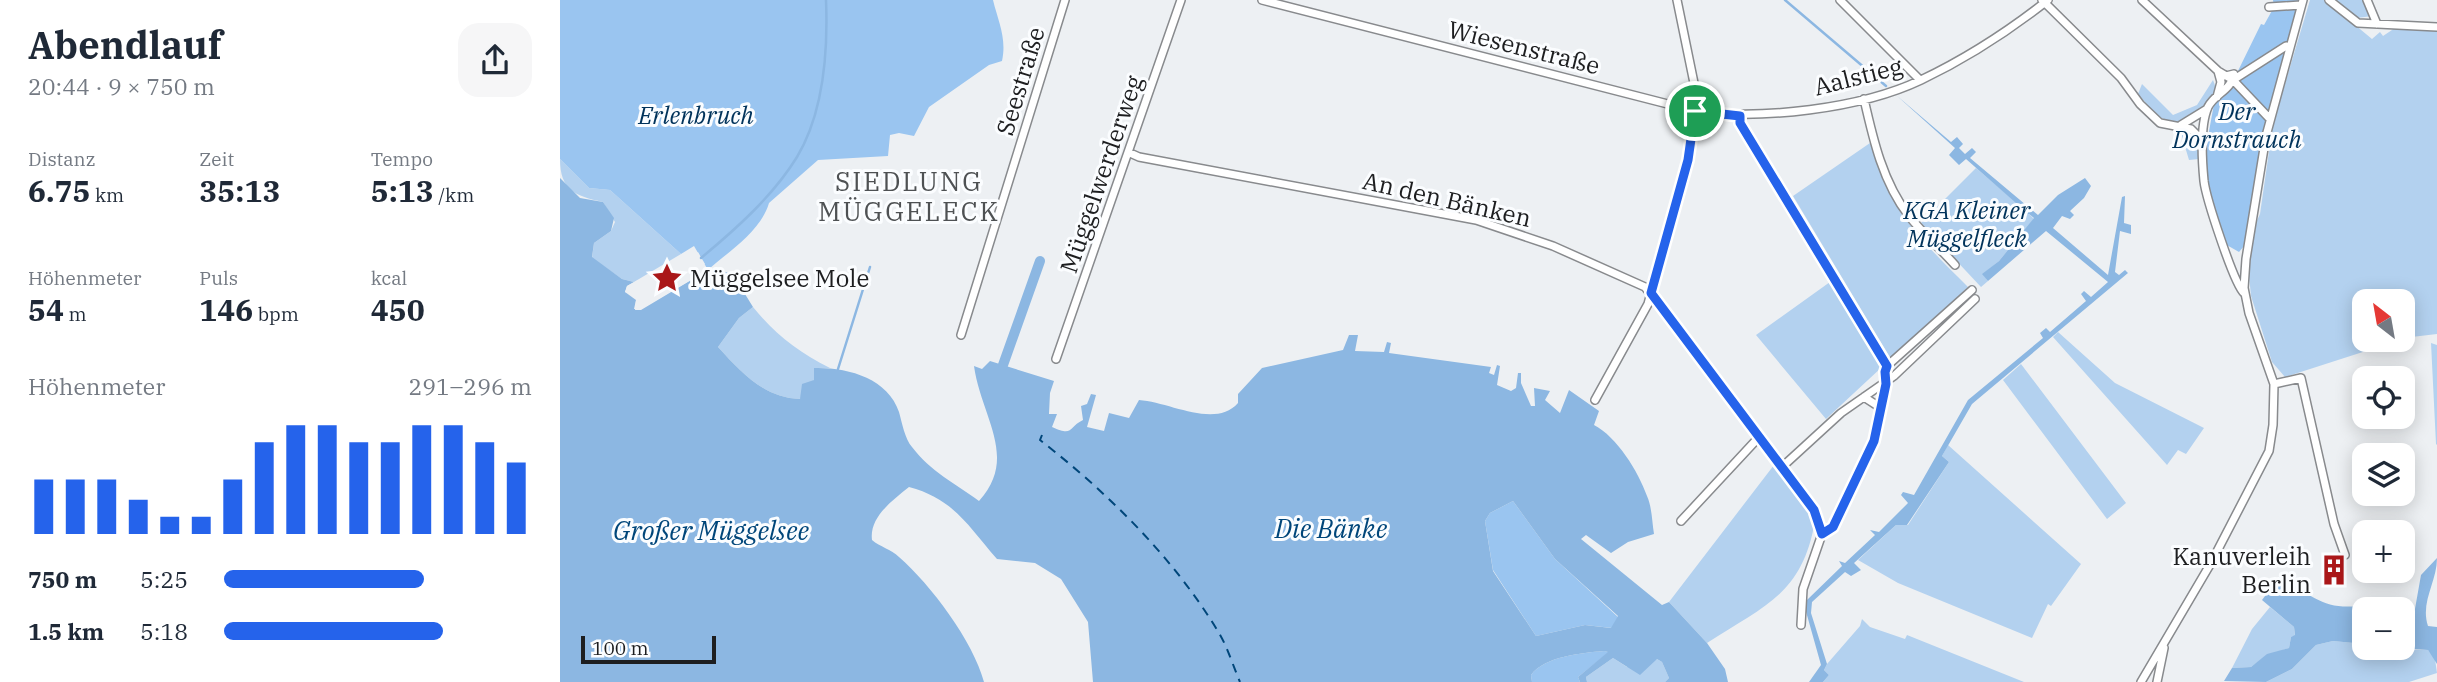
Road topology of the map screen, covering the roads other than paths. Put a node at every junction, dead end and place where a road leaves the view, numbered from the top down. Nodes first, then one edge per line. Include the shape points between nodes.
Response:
1 (1065, 0) edge
2 (1181, 0) edge
3 (1262, 0) edge
4 (1677, 0) edge
5 (1840, 0) edge
6 (2142, 0) edge
7 (2329, 0) edge
8 (2367, 0) edge
9 (2045, 1) edge
10 (2302, 3) edge
11 (2269, 7) dead end
12 (2377, 23) junction
13 (2437, 27) edge
14 (2290, 47) junction
15 (2218, 71) junction
16 (2231, 77) junction
17 (1920, 80) junction
18 (2217, 98) junction
19 (1864, 99) junction
20 (2207, 109) junction
21 (1695, 111) junction
22 (1740, 116) junction
23 (2270, 119) junction
24 (2180, 126) junction
25 (2202, 140) junction
26 (1130, 153) junction
27 (1955, 265) dead end
28 (1972, 290) dead end
29 (1651, 293) junction
30 (2245, 293) junction
31 (1975, 299) dead end
32 (961, 335) dead end
33 (1056, 359) dead end
34 (1887, 366) junction
35 (1886, 382) junction
36 (2274, 384) junction
37 (1864, 397) junction
38 (1595, 400) dead end
39 (1881, 408) junction
40 (1760, 436) junction
41 (1782, 467) junction
42 (1681, 521) dead end
43 (1822, 534) junction
44 (2345, 555) dead end
45 (1801, 625) dead end
46 (2166, 641) junction
47 (2141, 682) edge
48 (2157, 682) edge

1 - 32 street, Seestraße
2 - 26 street, Müggelwerderweg
3 - 21 street, Wiesenstraße
4 - 21 street via 1691,60
5 - 17 street
6 - 15 street
7 - 12 street via 2358,23
8 - 12 street
9 - 17 street, Aalstieg
9 - 24 street via 2160,123
10 - 11 street
10 - 14 street
12 - 13 street
14 - 16 street
14 - 23 street
15 - 16 street
15 - 18 street
16 - 18 street
16 - 23 street
17 - 19 street, Aalstieg
18 - 20 street
19 - 22 street, Aalstieg
19 - 27 street via 1873,141 1893,189 1907,213
20 - 24 street
20 - 25 street
21 - 22 street, Aalstieg
21 - 29 street via 1688,160
22 - 34 street via 1740,123
23 - 30 street via 2250,223
24 - 25 street
25 - 30 street via 2204,184 2236,282
26 - 29 street, An den Bänken via 1476,220 1553,246
26 - 33 street, Müggelwerderweg
28 - 34 street
29 - 38 street
29 - 40 street, An den Bänken
30 - 36 street
31 - 35 street
34 - 35 street
35 - 37 street
35 - 39 street
36 - 44 street via 2301,378
36 - 46 street via 2269,451
37 - 39 street
37 - 41 street
39 - 43 street via 1874,441 1833,527
40 - 41 street, An den Bänken
40 - 42 street
41 - 43 street, An den Bänken via 1814,510
43 - 45 street via 1803,589
46 - 47 street
46 - 48 street

